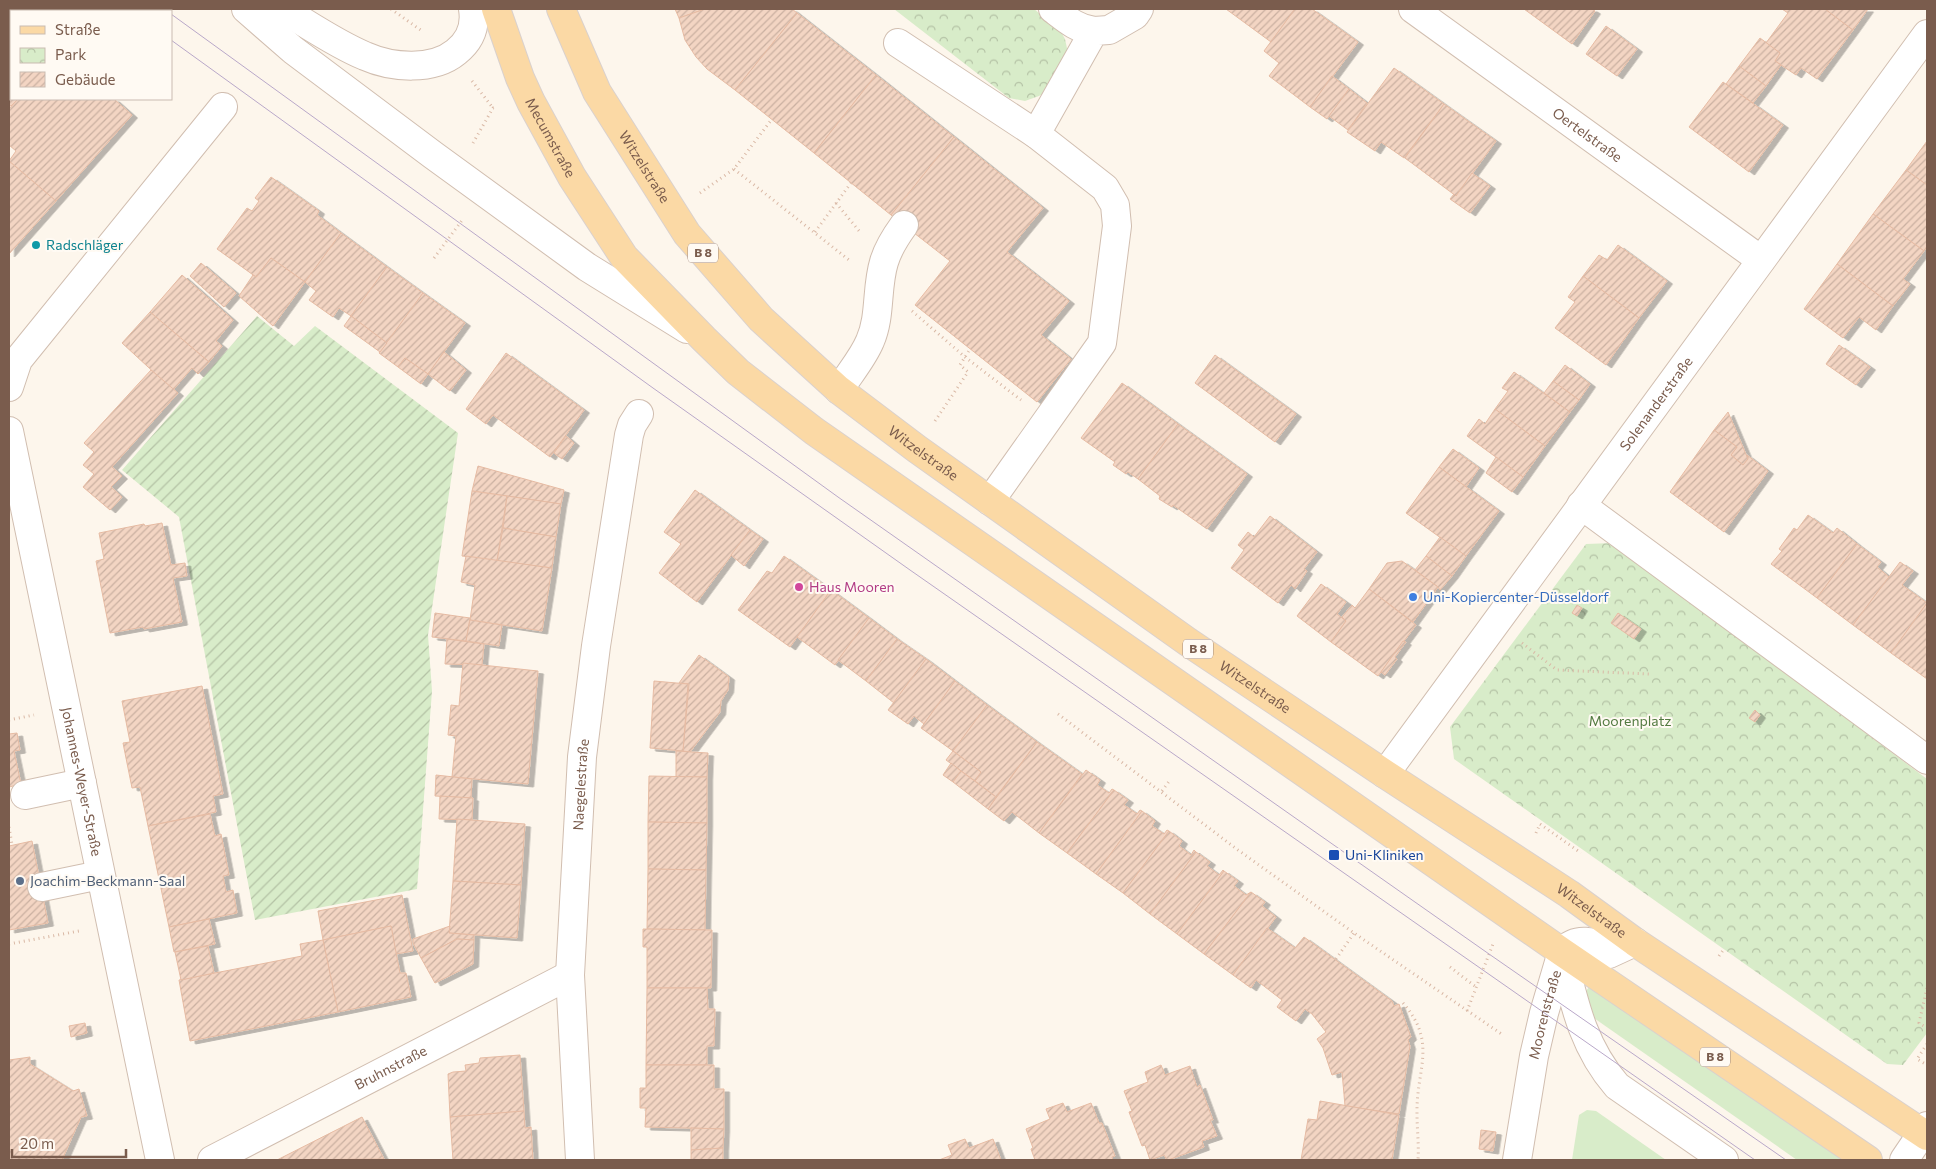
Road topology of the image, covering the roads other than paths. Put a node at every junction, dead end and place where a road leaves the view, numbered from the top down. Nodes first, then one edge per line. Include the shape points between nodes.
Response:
1 (246, 9) edge
2 (282, 9) edge
3 (473, 9) edge
4 (496, 9) edge
5 (561, 9) edge
6 (1053, 9) edge
7 (1139, 9) edge
8 (1413, 9) edge
9 (1094, 32) junction
10 (1927, 34) edge
11 (898, 43) dead end
12 (223, 107) dead end
13 (1036, 134) junction
14 (904, 225) dead end
15 (1761, 260) junction
16 (704, 340) junction
17 (9, 387) edge
18 (839, 390) junction
19 (639, 414) dead end
20 (9, 431) edge
21 (990, 501) junction
22 (1580, 505) junction
23 (1927, 760) edge
24 (1385, 774) junction
25 (82, 782) junction
26 (25, 794) dead end
27 (100, 875) junction
28 (42, 887) dead end
29 (1635, 942) junction
30 (1562, 952) junction
31 (570, 974) junction
32 (1926, 1131) edge
33 (160, 1160) edge
34 (212, 1160) edge
35 (580, 1160) edge
36 (1517, 1160) edge
37 (1724, 1160) edge
38 (1868, 1160) edge
39 (1904, 1160) edge

1 - 16 street via 293,50 587,267
2 - 3 street via 366,57 395,64 422,65 451,56 465,45 472,34
4 - 16 main road, Mecumstraße / B 8 via 530,102 572,177 624,257
5 - 18 main road, Witzelstraße / B 8 via 597,92 687,234 762,319
6 - 9 street via 1067,21
7 - 9 street via 1109,30
8 - 15 street, Oertelstraße
9 - 13 street
10 - 15 street, Solenanderstraße
11 - 13 street
12 - 17 street via 18,360
13 - 21 street via 1105,188 1115,205 1117,226 1102,343
14 - 18 street via 884,262 878,314 870,341
15 - 22 street, Solenanderstraße
16 - 30 main road, B 8 via 738,372 814,431
18 - 21 main road, Witzelstraße / B 8
19 - 31 street, Naegelestraße via 629,435 590,692 582,757
20 - 25 street, Johannes-Weyer-Straße
21 - 24 main road, Witzelstraße / B 8 via 1188,642
22 - 23 street
22 - 24 street, Solenanderstraße
24 - 29 main road, Witzelstraße / B 8 via 1569,894
25 - 26 street
25 - 27 street, Johannes-Weyer-Straße
27 - 28 street
27 - 33 street, Johannes-Weyer-Straße
29 - 30 street, Moorenstraße via 1609,954 1596,943 1587,941 1576,942
29 - 32 main road, Witzelstraße / B 8
30 - 36 street, Moorenstraße via 1534,1056
30 - 37 street via 1577,1014 1603,1070 1617,1086
30 - 38 main road, B 8
31 - 34 street, Bruhnstraße
31 - 35 street, Naegelestraße
32 - 39 street

